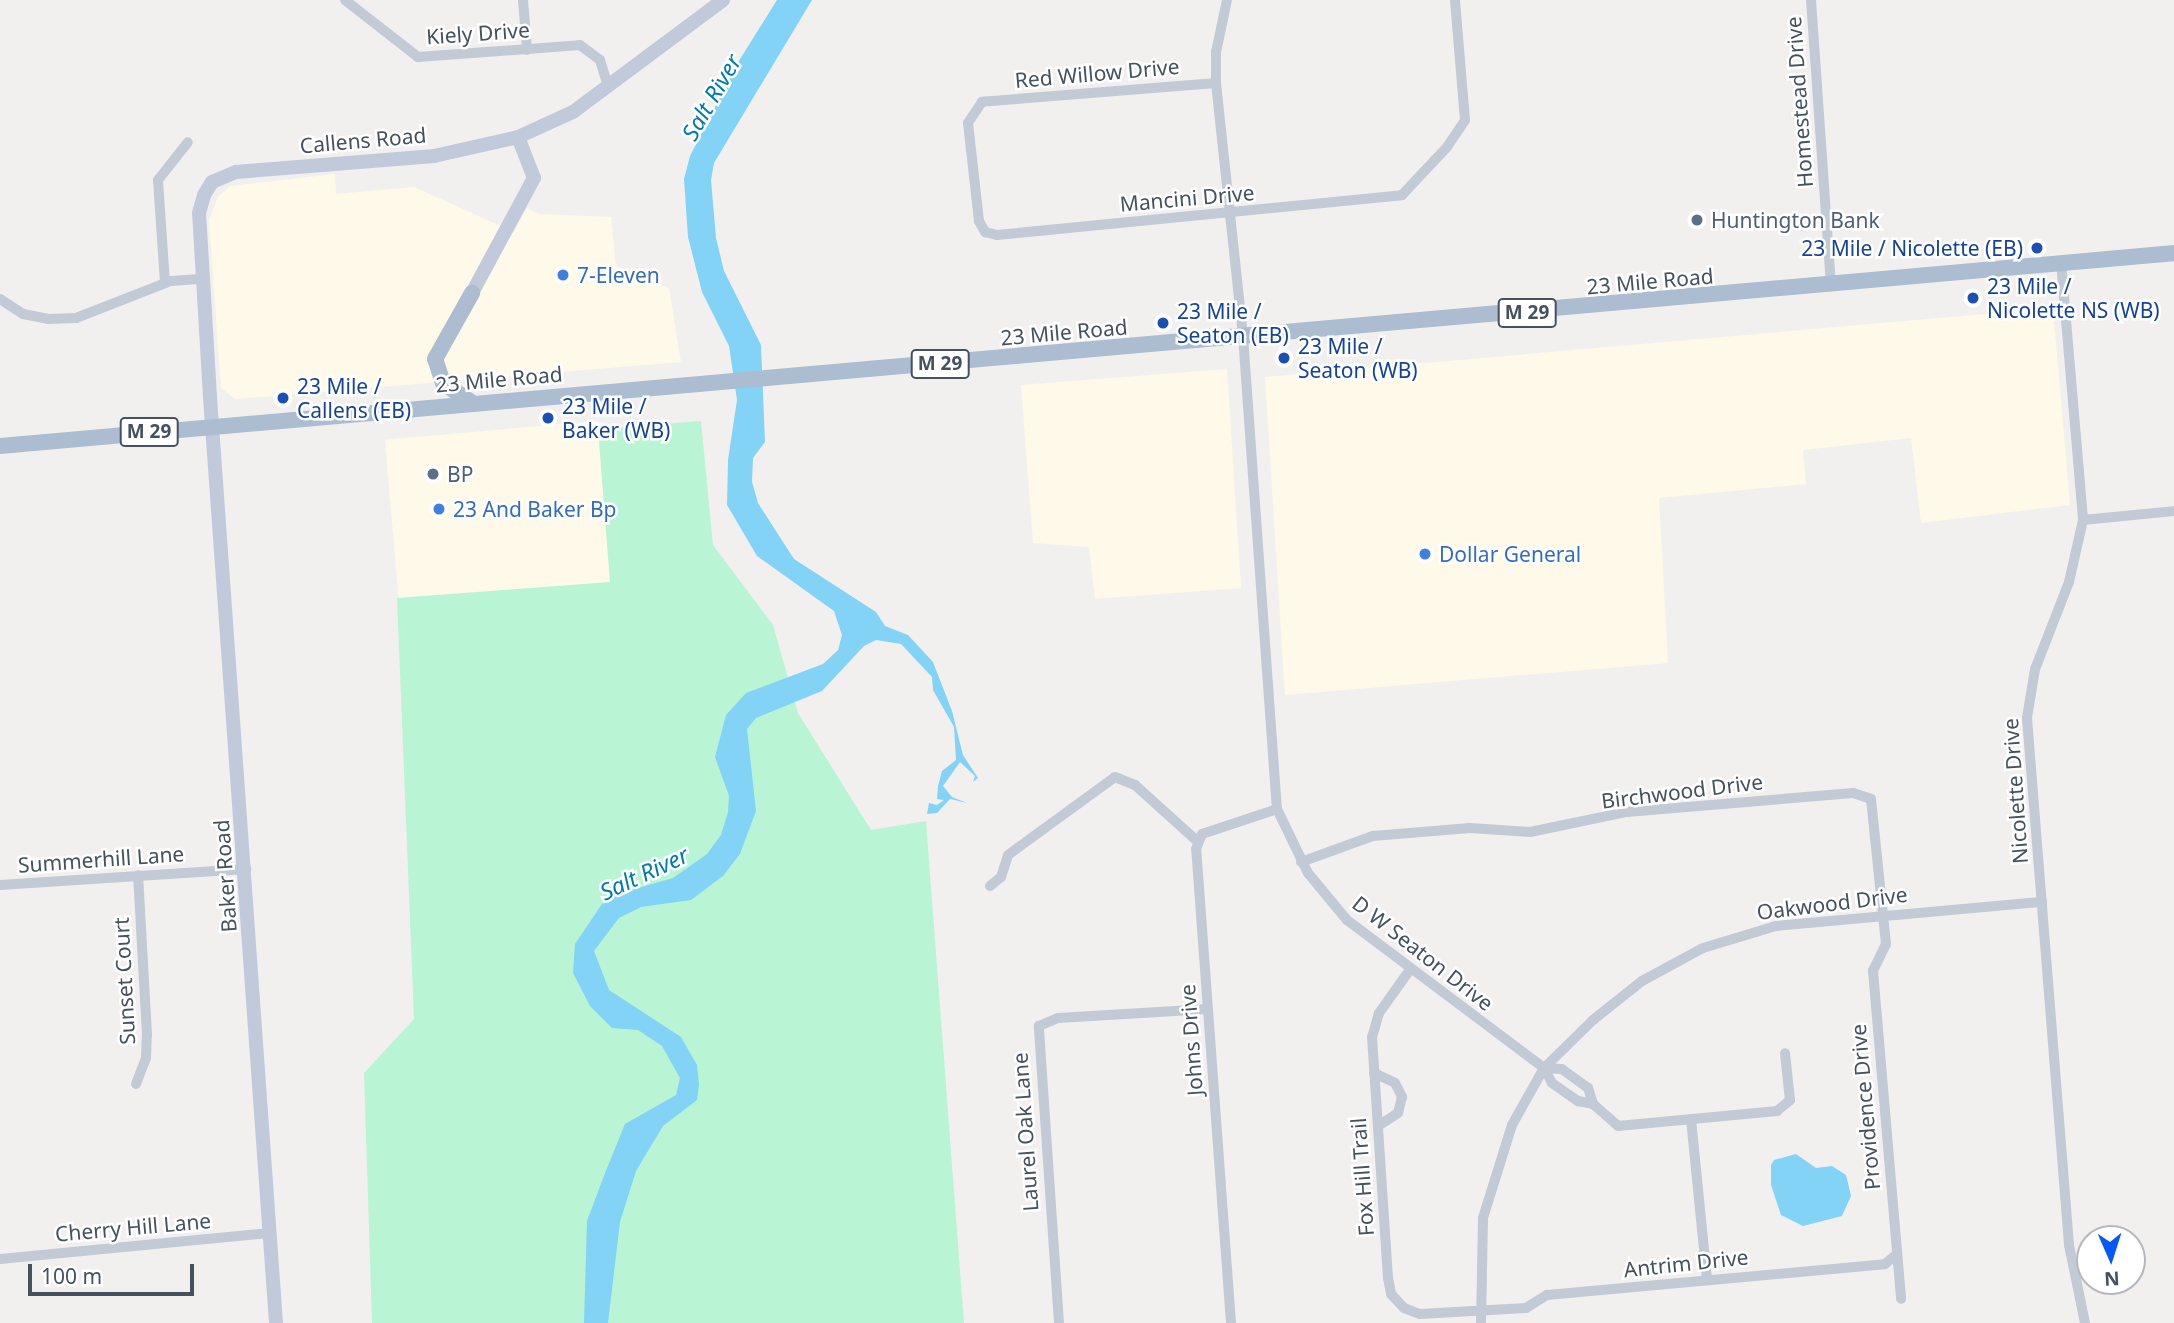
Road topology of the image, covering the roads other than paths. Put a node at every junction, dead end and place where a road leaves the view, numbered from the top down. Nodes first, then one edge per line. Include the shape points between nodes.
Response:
1 (345, 0) edge
2 (523, 0) edge
3 (723, 0) edge
4 (1227, 0) edge
5 (1455, 0) edge
6 (1811, 0) edge
7 (527, 50) junction
8 (1216, 83) junction
9 (608, 86) junction
10 (518, 137) junction
11 (187, 142) dead end
12 (1229, 213) junction
13 (985, 232) joint
14 (2174, 253) edge
15 (2061, 262) junction
16 (203, 279) junction
17 (165, 283) junction
18 (1831, 286) junction
19 (472, 293) joint
20 (0, 299) edge
21 (1243, 336) junction
22 (471, 402) junction
23 (212, 427) junction
24 (0, 446) edge
25 (2174, 511) edge
26 (2082, 520) junction
27 (1277, 809) junction
28 (1197, 841) junction
29 (1301, 862) junction
30 (246, 869) junction
31 (138, 875) junction
32 (0, 885) edge
33 (990, 886) dead end
34 (2042, 902) junction
35 (1884, 914) junction
36 (1409, 971) junction
37 (1208, 1009) junction
38 (1786, 1053) dead end
39 (1544, 1068) junction
40 (1374, 1073) junction
41 (135, 1084) dead end
42 (1593, 1104) junction
43 (1691, 1119) junction
44 (1378, 1126) junction
45 (270, 1233) junction
46 (1897, 1254) junction
47 (0, 1259) edge
48 (1707, 1280) junction
49 (1900, 1299) dead end
50 (1481, 1318) edge
51 (276, 1323) edge
52 (1059, 1323) edge
53 (1231, 1323) edge
54 (2085, 1323) edge

1 - 7 street, Kiely Drive via 418,57
2 - 7 street
3 - 9 street, Callens Road
4 - 8 street, D W Seaton Drive via 1216,52
5 - 12 street, Mancini Drive via 1465,120 1447,147 1402,195 1393,200
6 - 18 street, Homestead Drive
7 - 9 street, Kiely Drive via 587,47 603,66
8 - 12 street, D W Seaton Drive
8 - 13 street, Red Willow Drive via 982,102 968,122 979,221
9 - 10 street, Callens Road via 556,122
10 - 16 street, Callens Road via 434,156 236,172 212,182 199,214
10 - 19 street via 534,178
11 - 17 street via 158,180
12 - 13 street, Mancini Drive via 997,235
12 - 21 street, D W Seaton Drive
14 - 15 main road, 23 Mile Road / M 29
15 - 18 main road, 23 Mile Road / M 29
15 - 26 street, Nicolette Drive
16 - 17 street
16 - 23 street, Callens Road
17 - 20 street via 114,307 76,318 48,320 23,314
18 - 21 main road, 23 Mile Road / M 29
19 - 22 main road via 435,359 443,383
21 - 22 main road, 23 Mile Road / M 29
21 - 27 street, D W Seaton Drive
22 - 23 main road, 23 Mile Road / M 29
23 - 24 main road, 23 Mile Road / M 29
23 - 30 street, Baker Road
25 - 26 street
26 - 34 street, Nicolette Drive via 2072,573 2040,653 2028,702
27 - 28 street via 1202,834
27 - 29 street, D W Seaton Drive
28 - 33 street via 1135,785 1115,777 1008,855 1002,877
28 - 37 street, Johns Drive
29 - 35 street, Birchwood Drive via 1363,838 1470,828 1530,832 1627,812 1853,793 1875,805
29 - 36 street, D W Seaton Drive via 1347,920
30 - 31 street, Summerhill Lane
30 - 45 street, Baker Road
31 - 32 street, Summerhill Lane
31 - 41 street, Sunset Court via 147,1035 146,1058
34 - 35 street, Oakwood Drive
34 - 54 street, Nicolette Drive via 2069,1245
35 - 39 street, Oakwood Drive via 1776,926 1703,948 1642,981
35 - 46 street, Providence Drive via 1886,944 1873,971
36 - 39 street, D W Seaton Drive
36 - 40 street, Fox Hill Trail via 1373,1027
37 - 52 street, Laurel Oak Lane via 1058,1018 1039,1026
37 - 53 street, Johns Drive
38 - 43 street via 1790,1100 1783,1109
39 - 42 street via 1552,1083 1578,1101
39 - 42 street via 1562,1069 1588,1088
39 - 50 street via 1512,1125 1491,1183 1481,1234
40 - 44 street, Fox Hill Trail
40 - 44 street via 1395,1083 1402,1097 1398,1113
42 - 43 street via 1618,1126
43 - 48 street
44 - 50 street, Fox Hill Trail via 1391,1294 1399,1304 1420,1314
45 - 47 street, Cherry Hill Lane
45 - 51 street, Baker Road
46 - 48 street, Antrim Drive via 1885,1264
46 - 49 street, Providence Drive
48 - 50 street, Antrim Drive via 1547,1295 1526,1308

